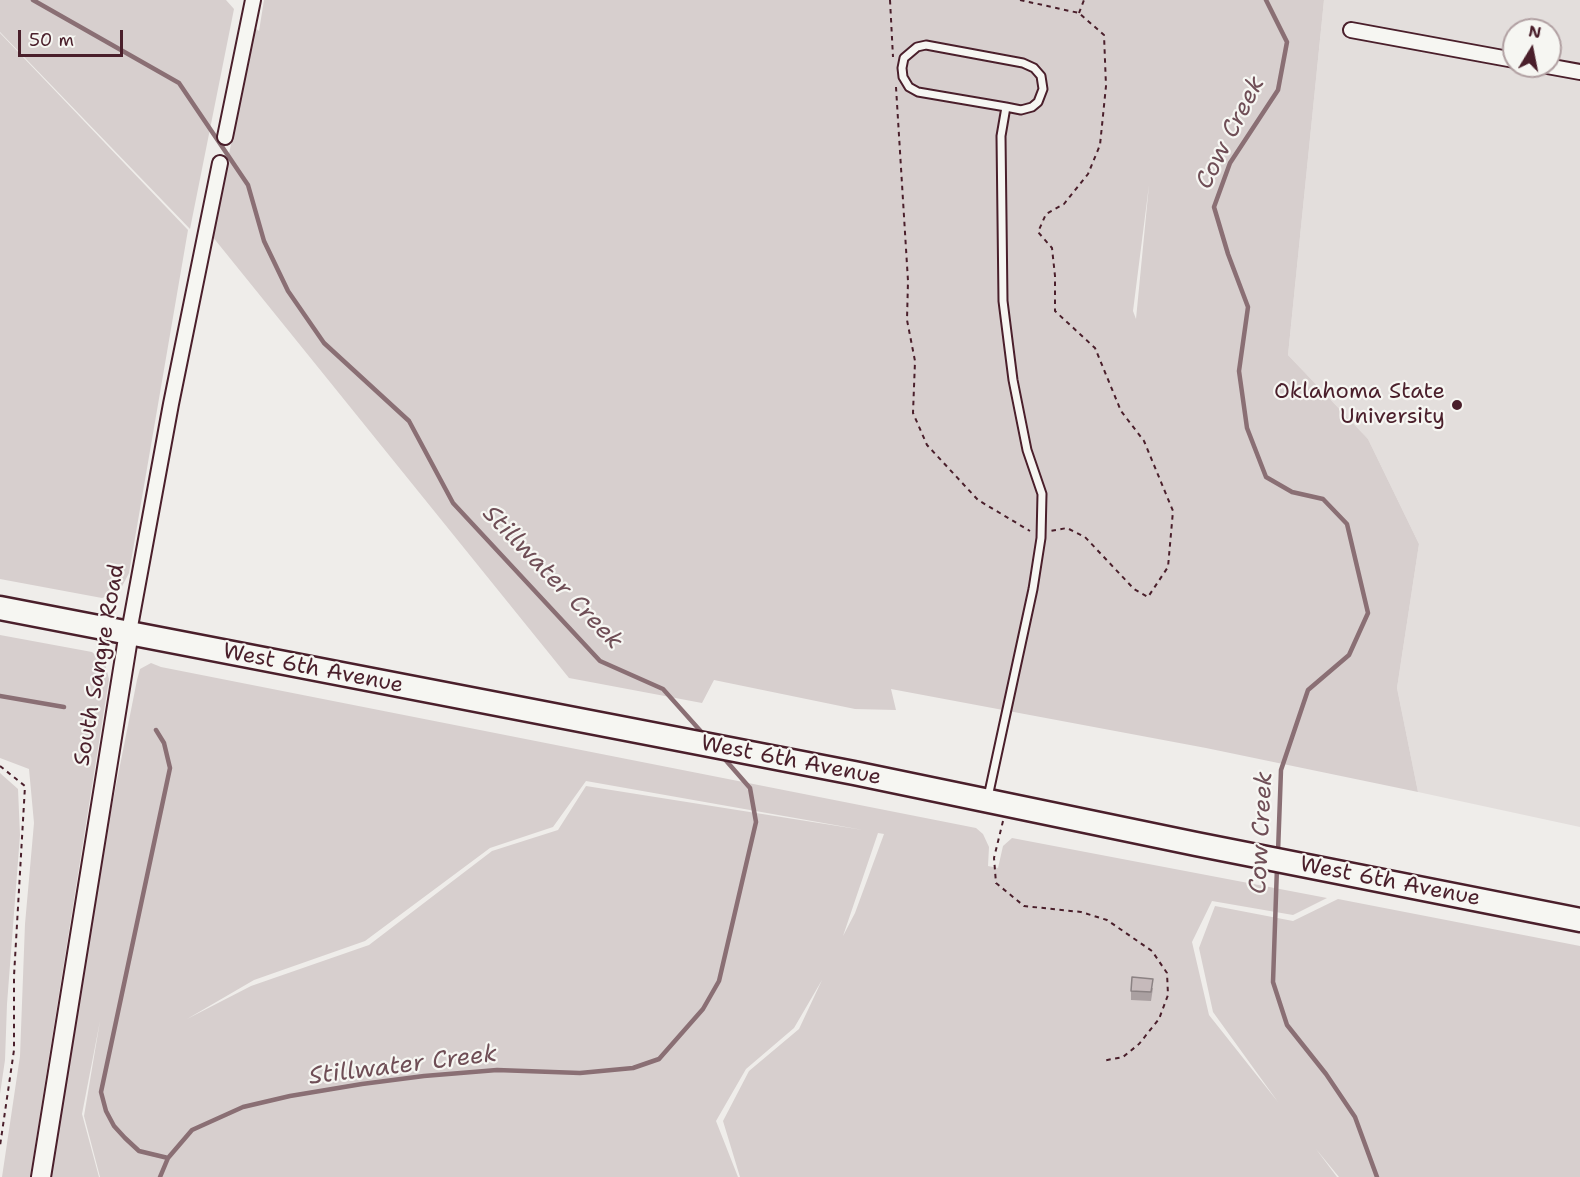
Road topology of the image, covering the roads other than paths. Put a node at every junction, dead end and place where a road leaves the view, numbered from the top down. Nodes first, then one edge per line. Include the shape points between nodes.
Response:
1 (253, 0) edge
2 (1352, 30) dead end
3 (1502, 58) edge
4 (1562, 69) edge
5 (1580, 72) edge
6 (1006, 107) junction
7 (225, 137) dead end
8 (220, 163) dead end
9 (0, 608) edge
10 (129, 632) junction
11 (997, 802) junction
12 (1580, 920) edge
13 (40, 1177) edge

1 - 7 street
2 - 3 street
4 - 5 street
6 - 6 lane via 1021,110 1038,102 1043,89 1041,76 1034,68 926,45 916,47 904,58 903,77 918,92
6 - 11 lane via 1001,136 1003,301 1024,439 1042,494 1041,538
8 - 10 street, South Sangre Road
9 - 10 highway, West 6th Avenue
10 - 11 highway, West 6th Avenue
10 - 13 street, South Sangre Road
11 - 12 highway, West 6th Avenue

